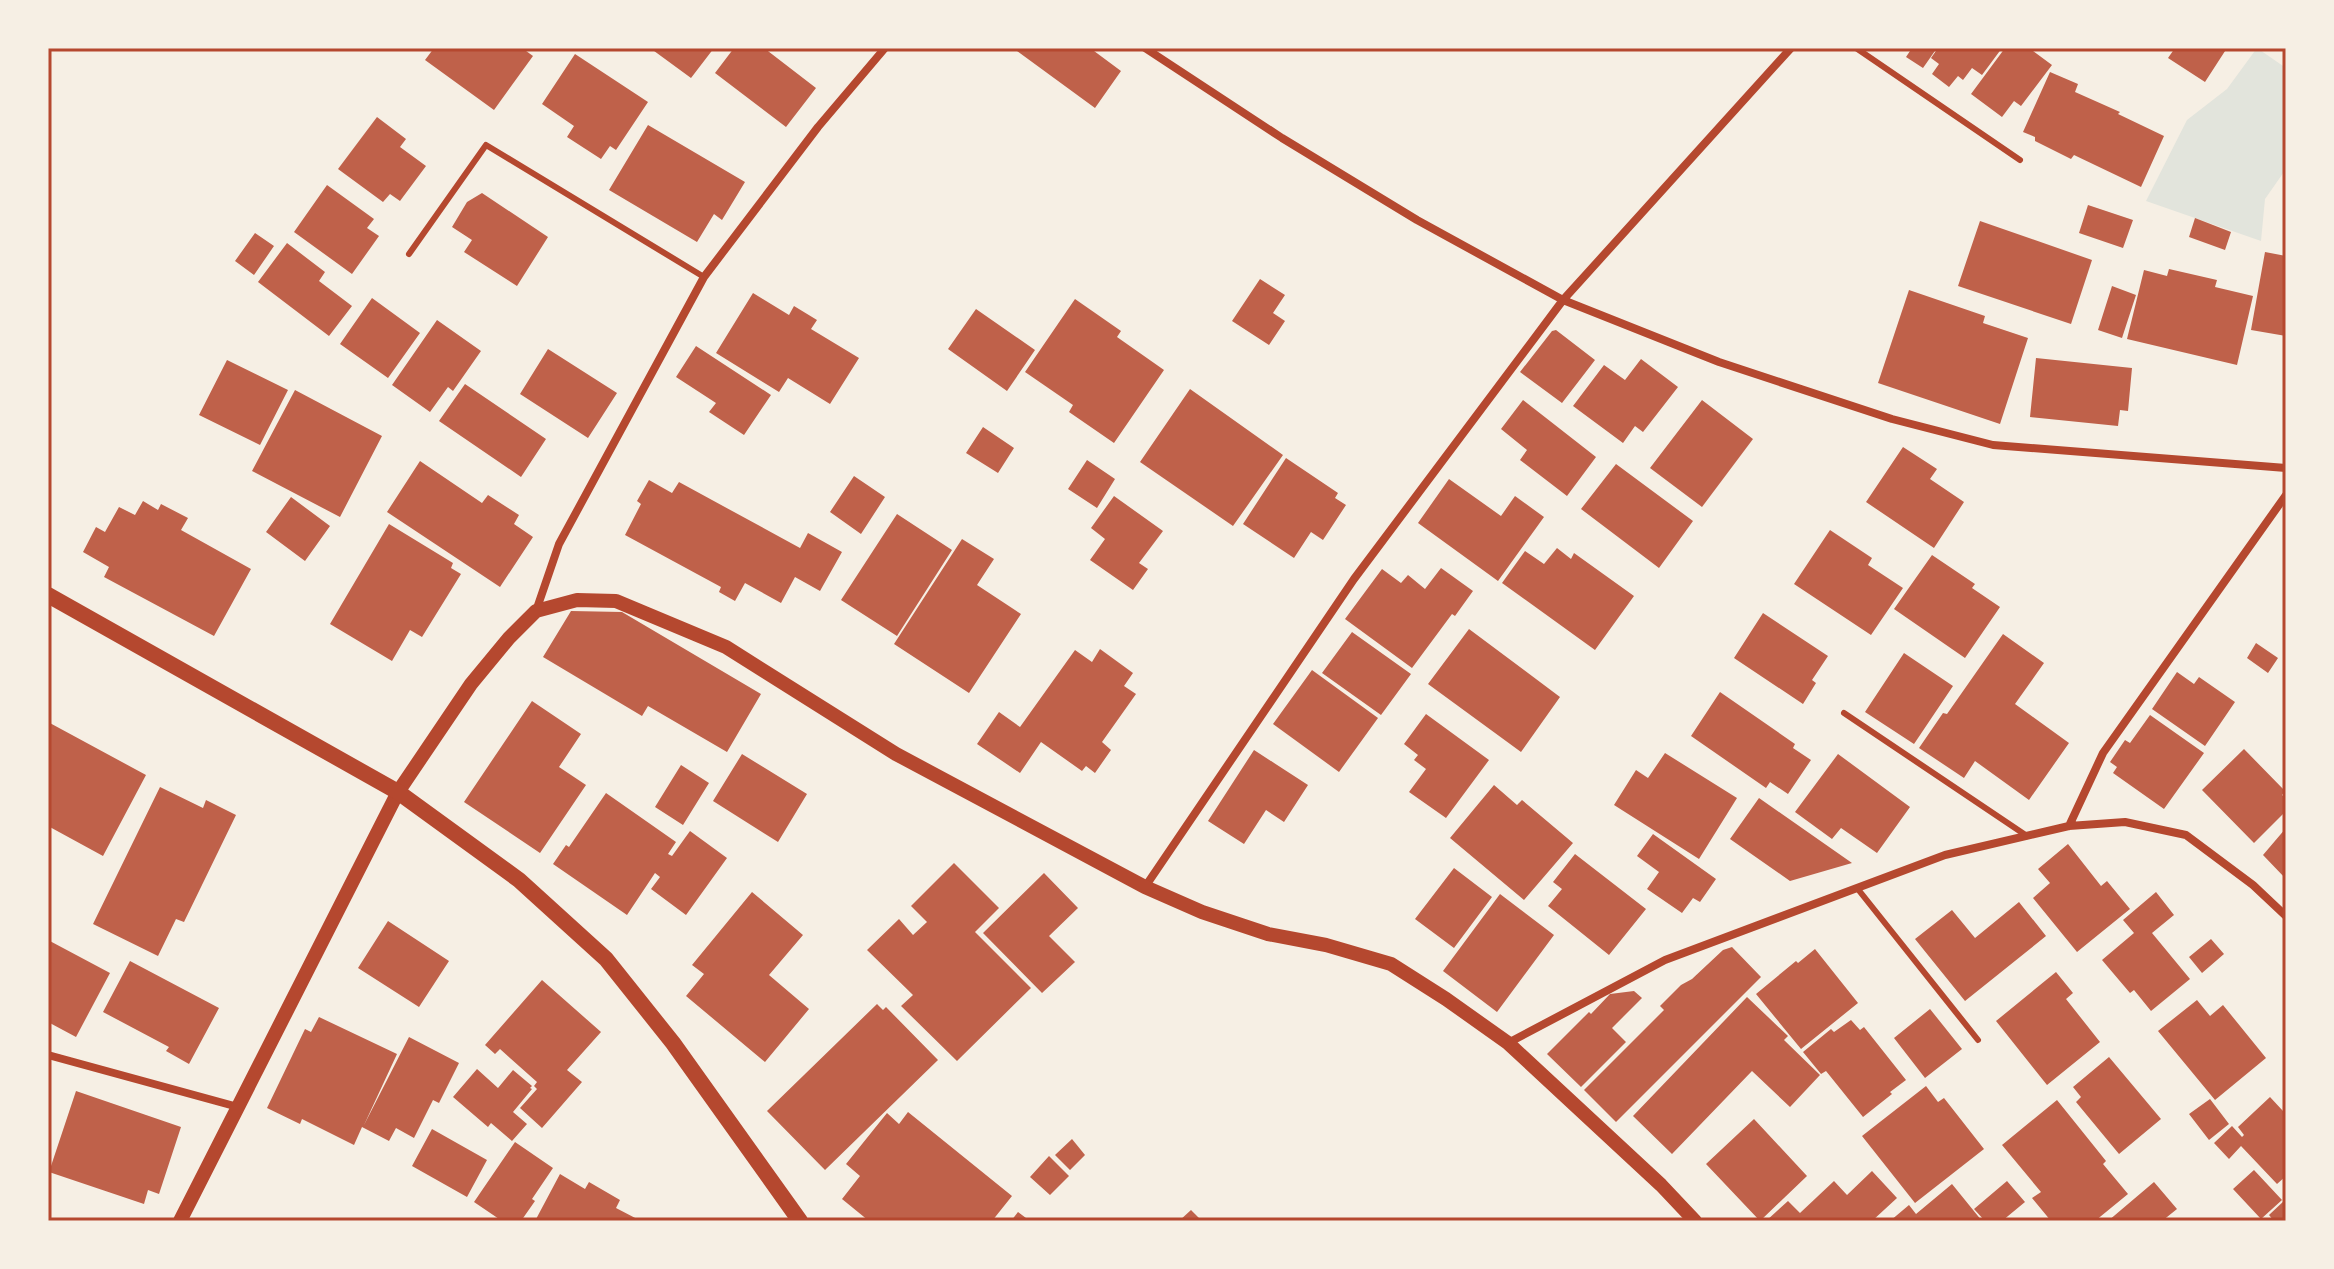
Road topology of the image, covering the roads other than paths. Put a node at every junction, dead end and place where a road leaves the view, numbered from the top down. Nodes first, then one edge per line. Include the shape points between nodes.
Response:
1 (885, 48) edge
2 (1145, 48) edge
3 (1791, 48) edge
4 (1856, 48) edge
5 (2020, 160) dead end
6 (409, 254) dead end
7 (704, 277) junction
8 (1563, 300) junction
9 (2286, 468) edge
10 (2286, 495) edge
11 (48, 595) edge
12 (536, 611) junction
13 (1844, 713) dead end
14 (398, 792) junction
15 (2069, 826) junction
16 (2027, 836) junction
17 (1145, 887) junction
18 (1857, 888) junction
19 (2286, 916) edge
20 (1978, 1040) dead end
21 (1508, 1043) junction
22 (48, 1055) edge
23 (239, 1108) junction
24 (180, 1221) edge
25 (800, 1221) edge
26 (1695, 1221) edge

1 - 7 street
2 - 8 street via 1309,155
3 - 8 street
4 - 5 lane
6 - 7 lane via 486,145
7 - 12 street via 559,544
8 - 9 street via 1719,362 1892,419 1993,445
8 - 17 street via 1354,579
10 - 15 street via 2103,753
11 - 14 main road
12 - 14 street via 471,684
12 - 17 street via 577,600 616,601 726,647 896,754
13 - 16 lane
14 - 23 street
14 - 25 main road via 519,880 606,959
15 - 16 street
15 - 19 street via 2125,822 2186,835
16 - 18 street via 1945,855
17 - 21 street via 1268,934 1391,964
18 - 20 lane
18 - 21 street via 1665,960
21 - 26 street
22 - 23 street
23 - 24 street

